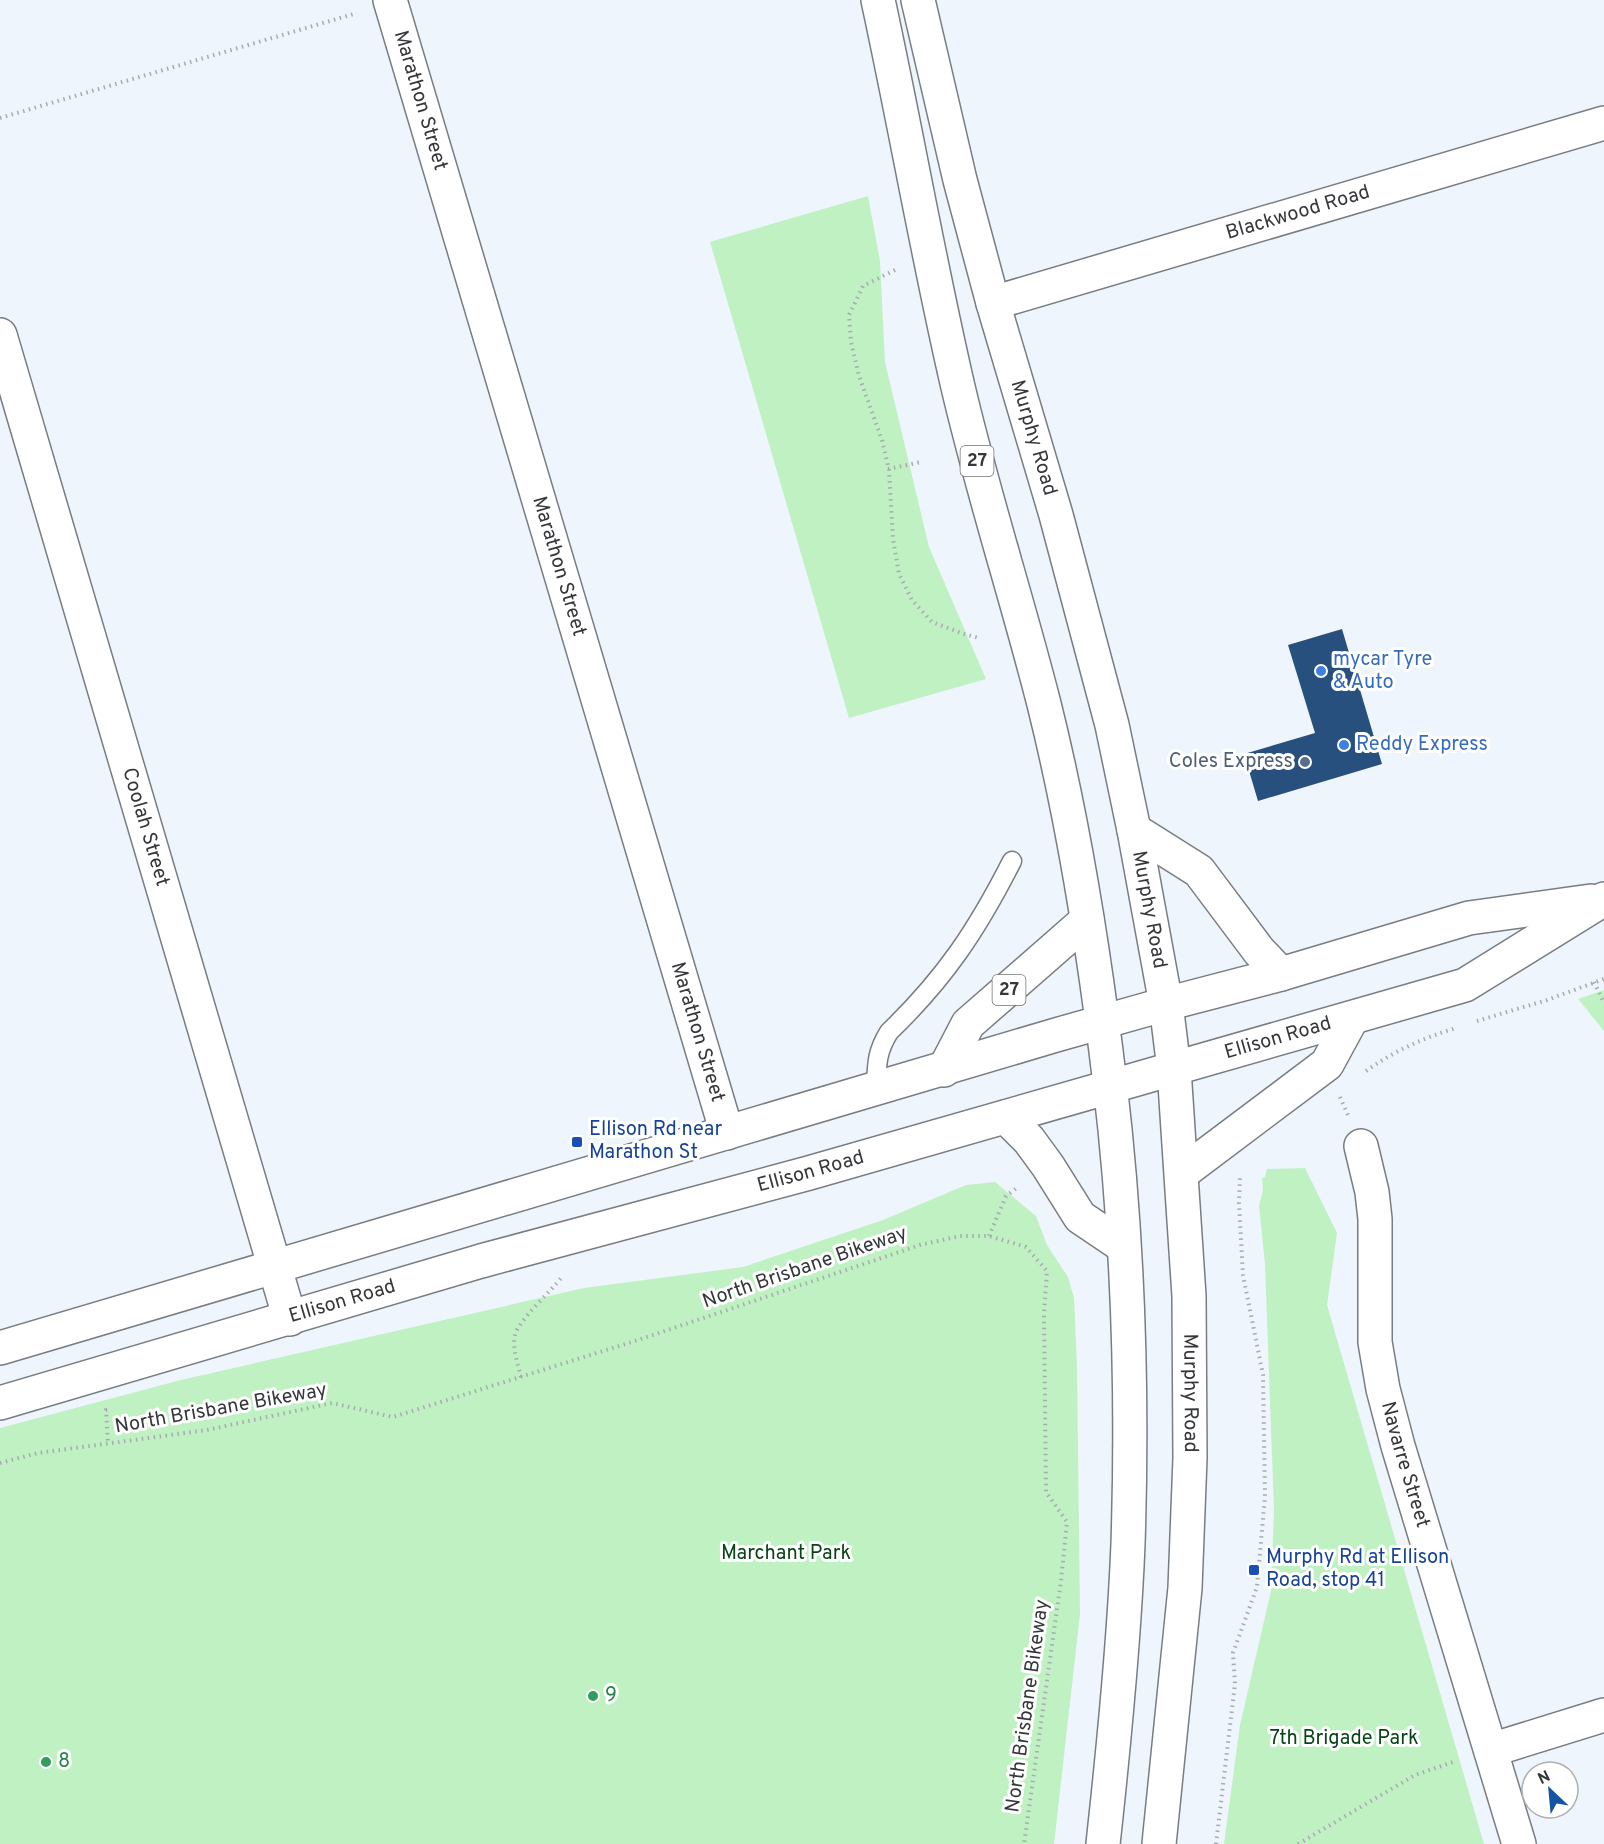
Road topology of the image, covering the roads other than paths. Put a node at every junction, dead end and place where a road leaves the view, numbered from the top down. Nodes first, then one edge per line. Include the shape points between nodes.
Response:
1 (878, 0) edge
2 (918, 0) edge
3 (391, 1) edge
4 (1604, 123) edge
5 (993, 303) junction
6 (0, 335) edge
7 (1134, 830) junction
8 (1012, 861) dead end
9 (1604, 899) edge
10 (1087, 920) junction
11 (1281, 974) junction
12 (1166, 1004) junction
13 (1352, 1018) junction
14 (1102, 1023) junction
15 (1174, 1069) junction
16 (944, 1070) junction
17 (1110, 1086) junction
18 (876, 1089) junction
19 (1006, 1117) junction
20 (727, 1133) junction
21 (1361, 1146) dead end
22 (1182, 1173) junction
23 (1123, 1246) junction
24 (274, 1267) junction
25 (290, 1318) junction
26 (0, 1348) edge
27 (0, 1403) edge
28 (1604, 1715) edge
29 (1491, 1750) junction
30 (1103, 1844) edge
31 (1159, 1844) edge
32 (1519, 1844) edge

1 - 10 main road, 27 via 958,390 1044,704
2 - 5 main road, Murphy Road
3 - 20 main road, Marathon Street
4 - 5 main road, Blackwood Road
5 - 7 main road, Murphy Road via 1086,623
6 - 24 main road, Coolah Street
7 - 11 main road via 1199,871
7 - 12 main road, Murphy Road
8 - 18 lane via 967,943 883,1042 877,1058
9 - 11 main road, Ellison Road via 1469,918
9 - 13 main road, Ellison Road via 1465,985
10 - 14 main road, 27
10 - 16 main road, 27 via 968,1024
11 - 12 main road, Ellison Road
12 - 14 main road, Ellison Road
12 - 15 main road, Murphy Road
13 - 15 main road, Ellison Road
13 - 22 main road via 1327,1064
14 - 16 main road, Ellison Road
14 - 17 main road, 27
15 - 17 main road, Ellison Road
15 - 22 main road, Murphy Road
16 - 18 main road, Ellison Road
17 - 19 main road, Ellison Road
17 - 23 main road
18 - 20 main road, Ellison Road
19 - 23 main road via 1029,1140 1080,1217
19 - 25 main road, Ellison Road via 481,1261
20 - 24 main road, Ellison Road
21 - 29 main road, Navarre Street via 1375,1220 1375,1342 1383,1389
22 - 31 main road, Murphy Road via 1189,1296 1190,1458 1185,1588
23 - 30 main road via 1128,1344 1128,1542 1118,1707
24 - 25 main road, Coolah Street
24 - 26 main road, Ellison Road
25 - 27 main road, Ellison Road
28 - 29 main road
29 - 32 main road, Navarre Street

